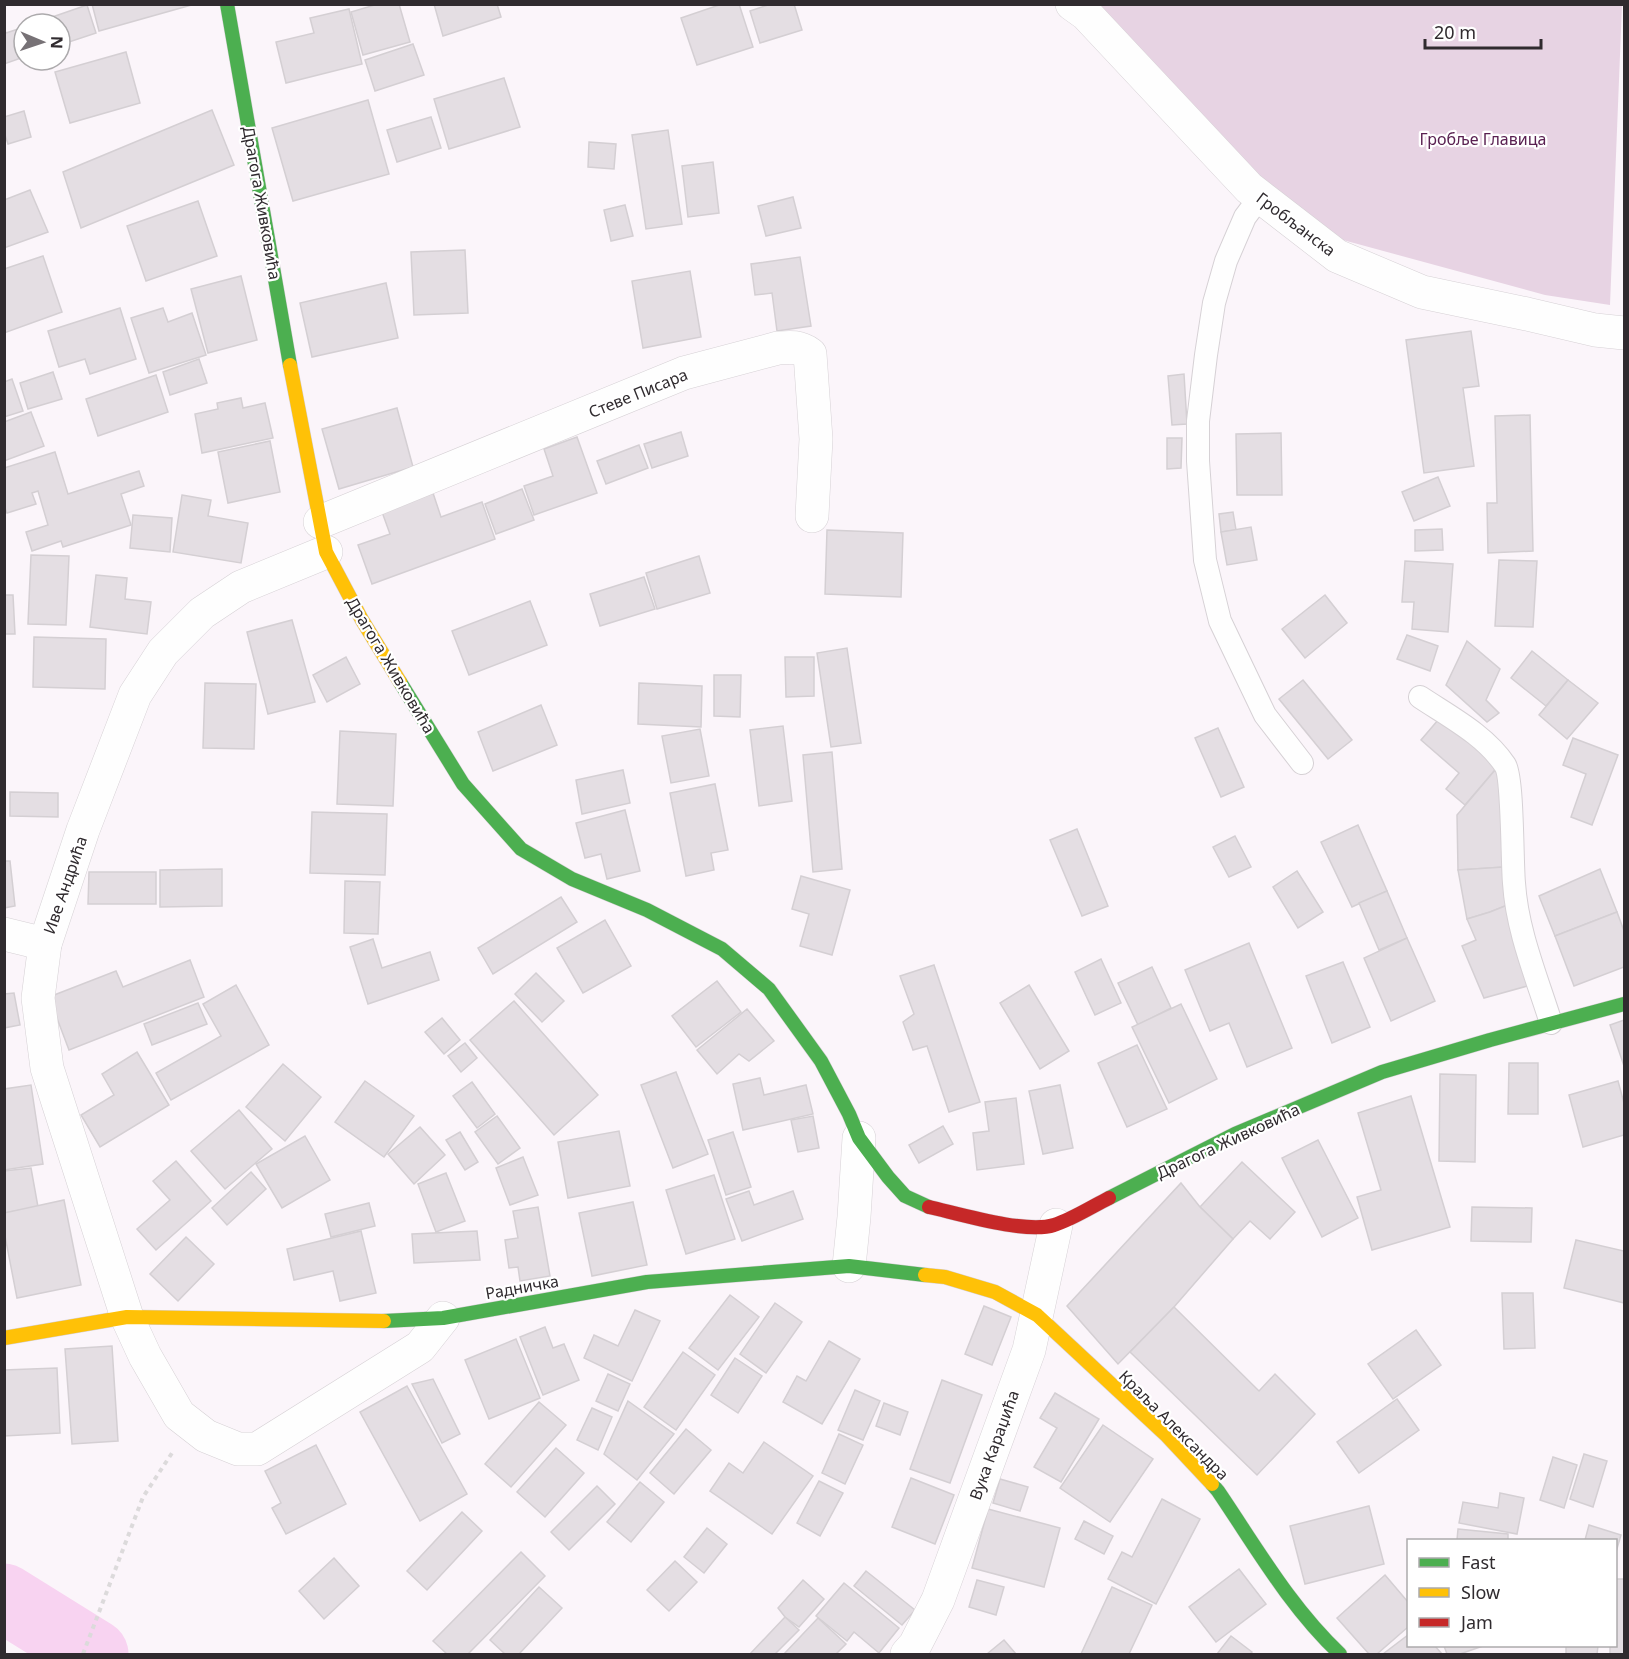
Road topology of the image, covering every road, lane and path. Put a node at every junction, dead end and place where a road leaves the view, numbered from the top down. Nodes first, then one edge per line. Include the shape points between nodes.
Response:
1 (227, 4) edge
2 (1083, 8) edge
3 (1260, 197) junction
4 (1624, 333) edge
5 (812, 516) dead end
6 (323, 537) junction
7 (1420, 697) dead end
8 (1302, 763) dead end
9 (4, 934) edge
10 (45, 944) junction
11 (1624, 1004) edge
12 (1551, 1023) junction
13 (859, 1138) junction
14 (1056, 1225) junction
15 (849, 1266) junction
16 (1037, 1315) junction
17 (127, 1317) junction
18 (443, 1318) junction
19 (4, 1338) edge
20 (193, 1426) junction
21 (82, 1654) edge
22 (907, 1654) edge
23 (1340, 1654) edge

1 - 6 street, Драгога Живковића
2 - 3 street, Гробљанска
3 - 4 street, Гробљанска via 1337,256 1422,292
3 - 8 lane via 1245,217 1214,303 1198,421 1199,472 1206,560 1220,621 1265,715
5 - 6 street, Стеве Писара via 816,439 810,354 794,347 684,373
6 - 10 street, Иве Андрића via 202,612 163,652 135,695 83,830
6 - 13 street, Драгога Живковића via 362,620 463,784 522,849 572,879 647,910 722,949 769,989 821,1062
7 - 12 lane via 1479,736 1506,767 1520,924
9 - 10 street
10 - 17 street, Иве Андрића via 38,998 48,1068
11 - 12 street, Драгога Живковића
12 - 14 street, Драгога Живковића via 1382,1072 1235,1134
13 - 14 street, Драгога Живковића via 905,1196 927,1208 1005,1224 1041,1228
13 - 15 street, Драгога Живковића
14 - 16 street, Вука Караџића
15 - 16 street, Радничка via 945,1277 995,1292
15 - 18 street, Радничка via 647,1282
16 - 22 street, Вука Караџића via 1029,1350 938,1600
16 - 23 street, Краља Александра via 1167,1436 1218,1491 1284,1590
17 - 18 street, Радничка via 378,1321
17 - 19 street, Радничка
17 - 20 street, Иве Андрића via 179,1415
18 - 20 street, Иве Андрића via 420,1347 257,1449 238,1449
20 - 21 path via 143,1497

